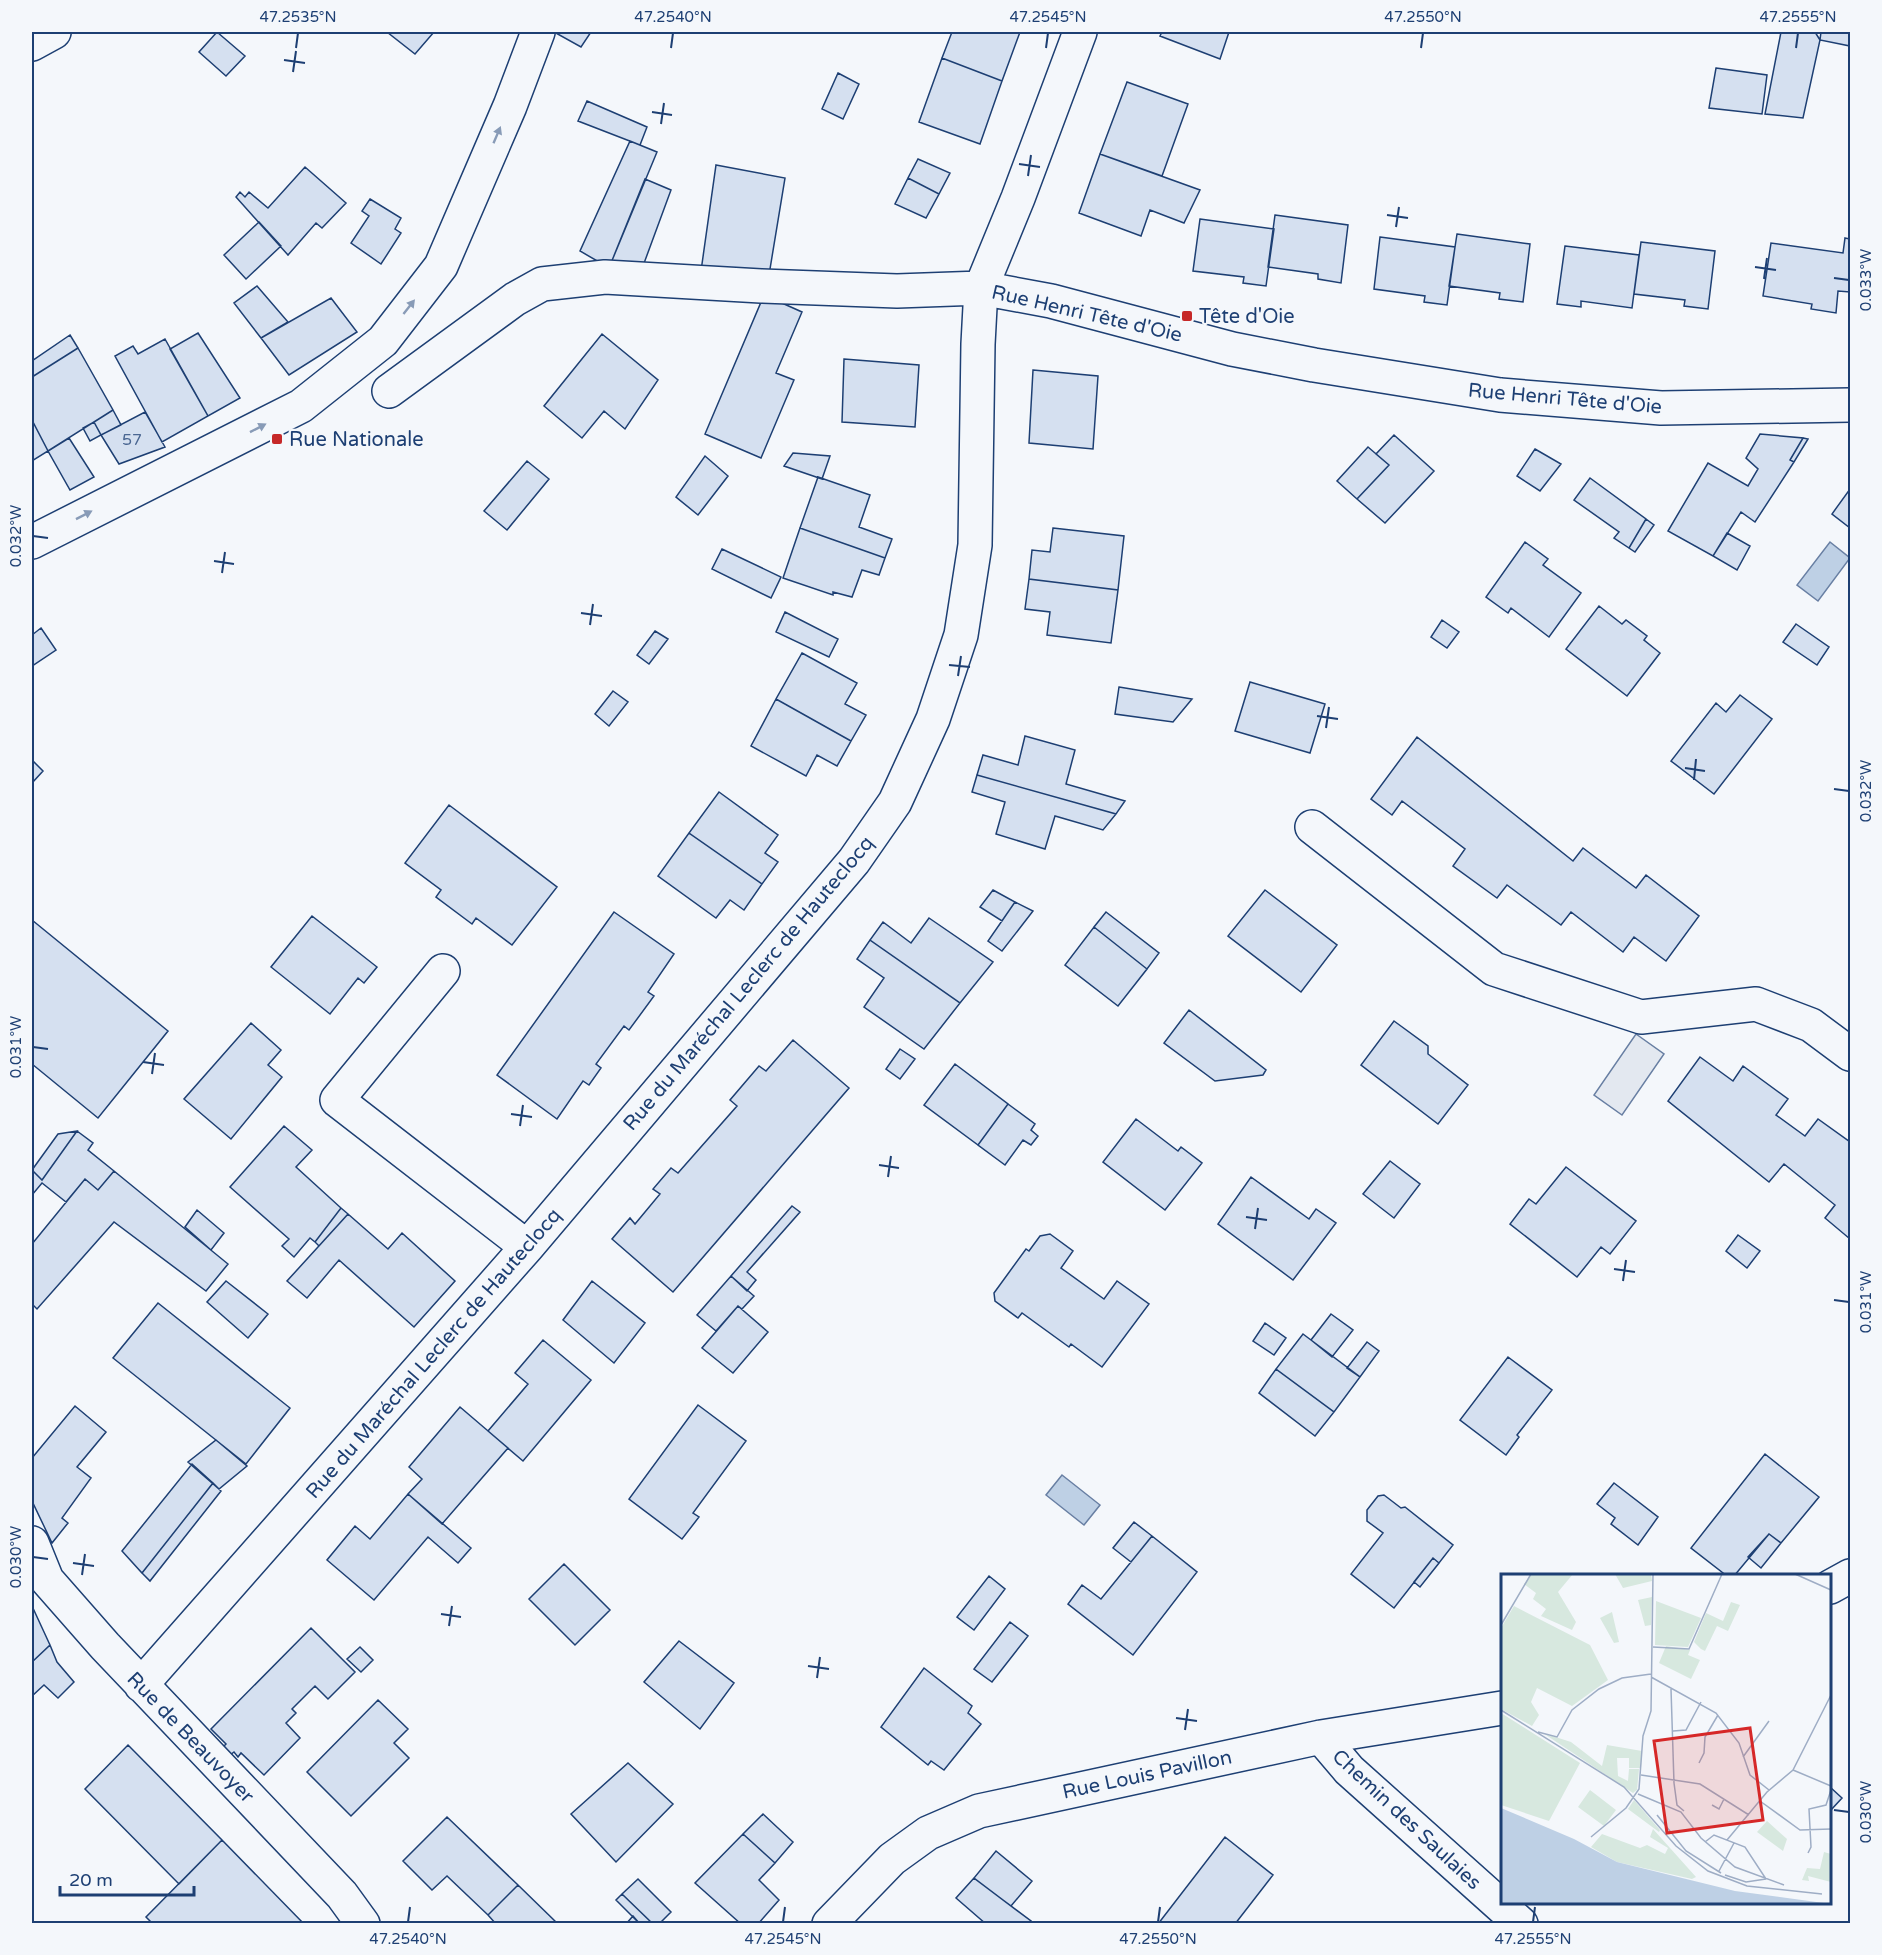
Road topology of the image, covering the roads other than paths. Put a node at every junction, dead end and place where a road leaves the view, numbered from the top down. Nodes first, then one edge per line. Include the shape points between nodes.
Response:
1 (54, 32) edge
2 (538, 32) edge
3 (1080, 32) edge
4 (32, 44) edge
5 (981, 288) junction
6 (389, 391) dead end
7 (1851, 405) edge
8 (32, 542) edge
9 (1312, 827) dead end
10 (443, 971) dead end
11 (1851, 1054) edge
12 (527, 1247) junction
13 (32, 1543) edge
14 (1851, 1576) edge
15 (1831, 1586) edge
16 (141, 1685) junction
17 (1501, 1708) edge
18 (1321, 1737) junction
19 (363, 1923) edge
20 (829, 1923) edge
21 (1521, 1923) edge

1 - 4 street
8 -> 2 street via 301,406 383,341 441,266
3 - 5 street, Rue du Maréchal Leclerc de Hauteclocq
5 - 6 street, Rue Henri Tête d'Oie via 897,291 605,277 542,284 515,299
5 - 7 street, Rue Henri Tête d'Oie via 1051,300 1232,349 1314,366 1500,395 1661,408
5 - 12 street, Rue du Maréchal Leclerc de Hauteclocq via 975,545 961,635 933,718 895,802 854,861
9 - 11 street via 1494,969 1641,1017 1756,1004 1810,1025
10 - 12 street via 338,1100
12 - 16 street, Rue du Maréchal Leclerc de Hauteclocq
13 - 16 street, Rue de Beauvoyer via 47,1580
14 - 15 street
16 - 19 street, Rue de Beauvoyer via 342,1895
17 - 18 street, Rue Louis Pavillon
18 - 20 street, Rue Louis Pavillon via 979,1811 927,1833 892,1859
18 - 21 street, Chemin des Saulaies via 1349,1770

